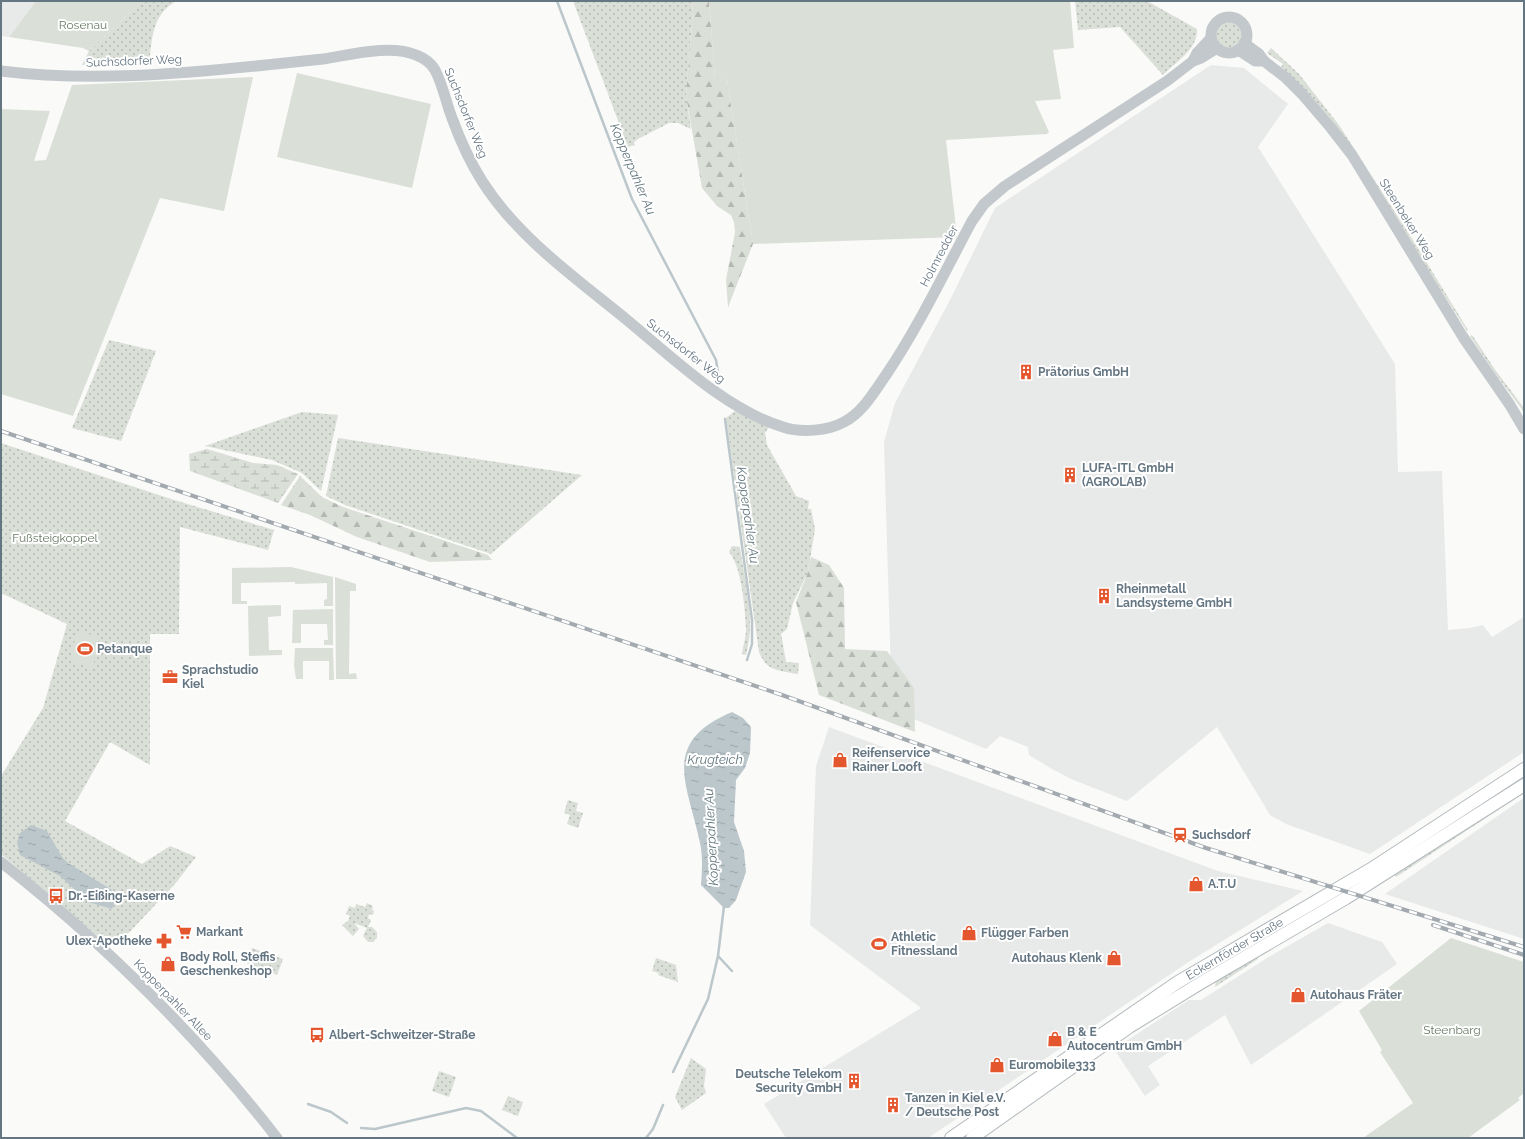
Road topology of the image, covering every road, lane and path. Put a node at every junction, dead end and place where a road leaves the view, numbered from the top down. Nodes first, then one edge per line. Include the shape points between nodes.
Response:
1 (1211, 38) junction
2 (1241, 46) junction
3 (1217, 48) junction
4 (1193, 61) junction
5 (1, 71) edge
6 (726, 399) joint
7 (1510, 405) junction
8 (1524, 419) edge
9 (1524, 429) edge
10 (1524, 769) edge
11 (1524, 785) edge
12 (1, 862) edge
13 (277, 1138) edge
14 (951, 1138) edge
15 (972, 1138) edge

1 - 2 street via 1216,23 1223,18 1232,18 1244,26 1246,34
1 - 3 street
1 - 4 street, Holmredder
2 - 3 street, Steenbeker Weg via 1227,53
2 - 7 street, Steenbeker Weg via 1256,61 1264,61 1298,90 1340,140 1375,192 1463,337
3 - 4 street, Holmredder
4 - 6 street, Holmredder via 1105,123 1005,186 984,204 972,220 909,340 871,397 855,415 834,427 793,429 764,420
5 - 6 street, Suchsdorfer Weg via 58,75 151,74 266,65 385,51 416,54 425,59 436,71 452,120 470,160 507,215 563,267 691,374
7 - 8 street, Steenbeker Weg
7 - 9 street, Steenbeker Weg
10 - 14 main road, Eckernförder Straße via 1371,869 1172,986
11 - 15 main road, Eckernförder Straße via 1332,906 1129,1027
12 - 13 street, Kopperpahler Allee via 130,974 206,1053

